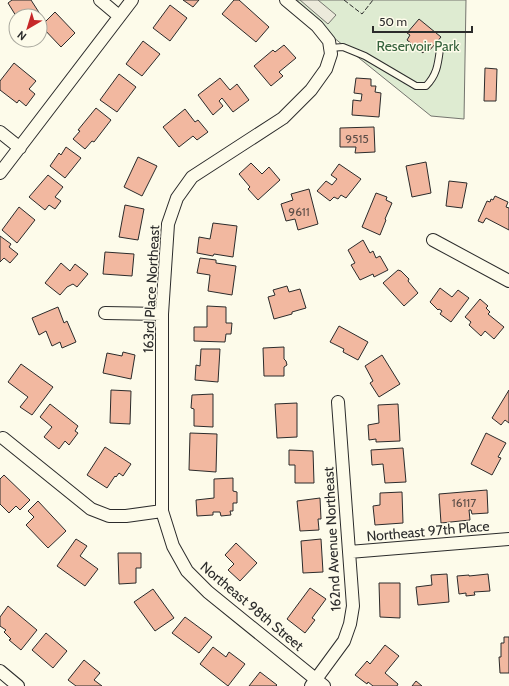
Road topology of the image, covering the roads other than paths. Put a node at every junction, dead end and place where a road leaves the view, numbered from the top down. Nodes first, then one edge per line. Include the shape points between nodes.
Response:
1 (100, 0) edge
2 (132, 0) edge
3 (286, 0) edge
4 (119, 16) junction
5 (330, 48) junction
6 (440, 49) dead end
7 (0, 132) edge
8 (20, 148) junction
9 (0, 173) edge
10 (433, 240) dead end
11 (509, 281) edge
12 (105, 313) dead end
13 (162, 314) junction
14 (338, 402) dead end
15 (3, 438) dead end
16 (162, 512) junction
17 (509, 539) edge
18 (349, 552) junction
19 (0, 671) edge
20 (317, 684) edge
21 (18, 686) edge

1 - 4 street
2 - 4 street
3 - 5 street via 317,26 329,41
4 - 8 street
5 - 6 lane via 343,47 365,56 416,86 426,86 431,81 437,71
5 - 13 street, 163rd Place Northeast via 331,54 326,68 311,90 283,118 192,177 178,198 168,224
7 - 8 street
8 - 9 street
10 - 11 street
12 - 13 street
13 - 16 street, 163rd Place Northeast
14 - 18 street, 162nd Avenue Northeast
15 - 16 street via 91,509 109,516
16 - 20 street, Northeast 98th Street via 173,546 186,571
17 - 18 street, Northeast 97th Place
18 - 20 street, 162nd Avenue Northeast via 353,606 350,624 344,641
19 - 21 street

